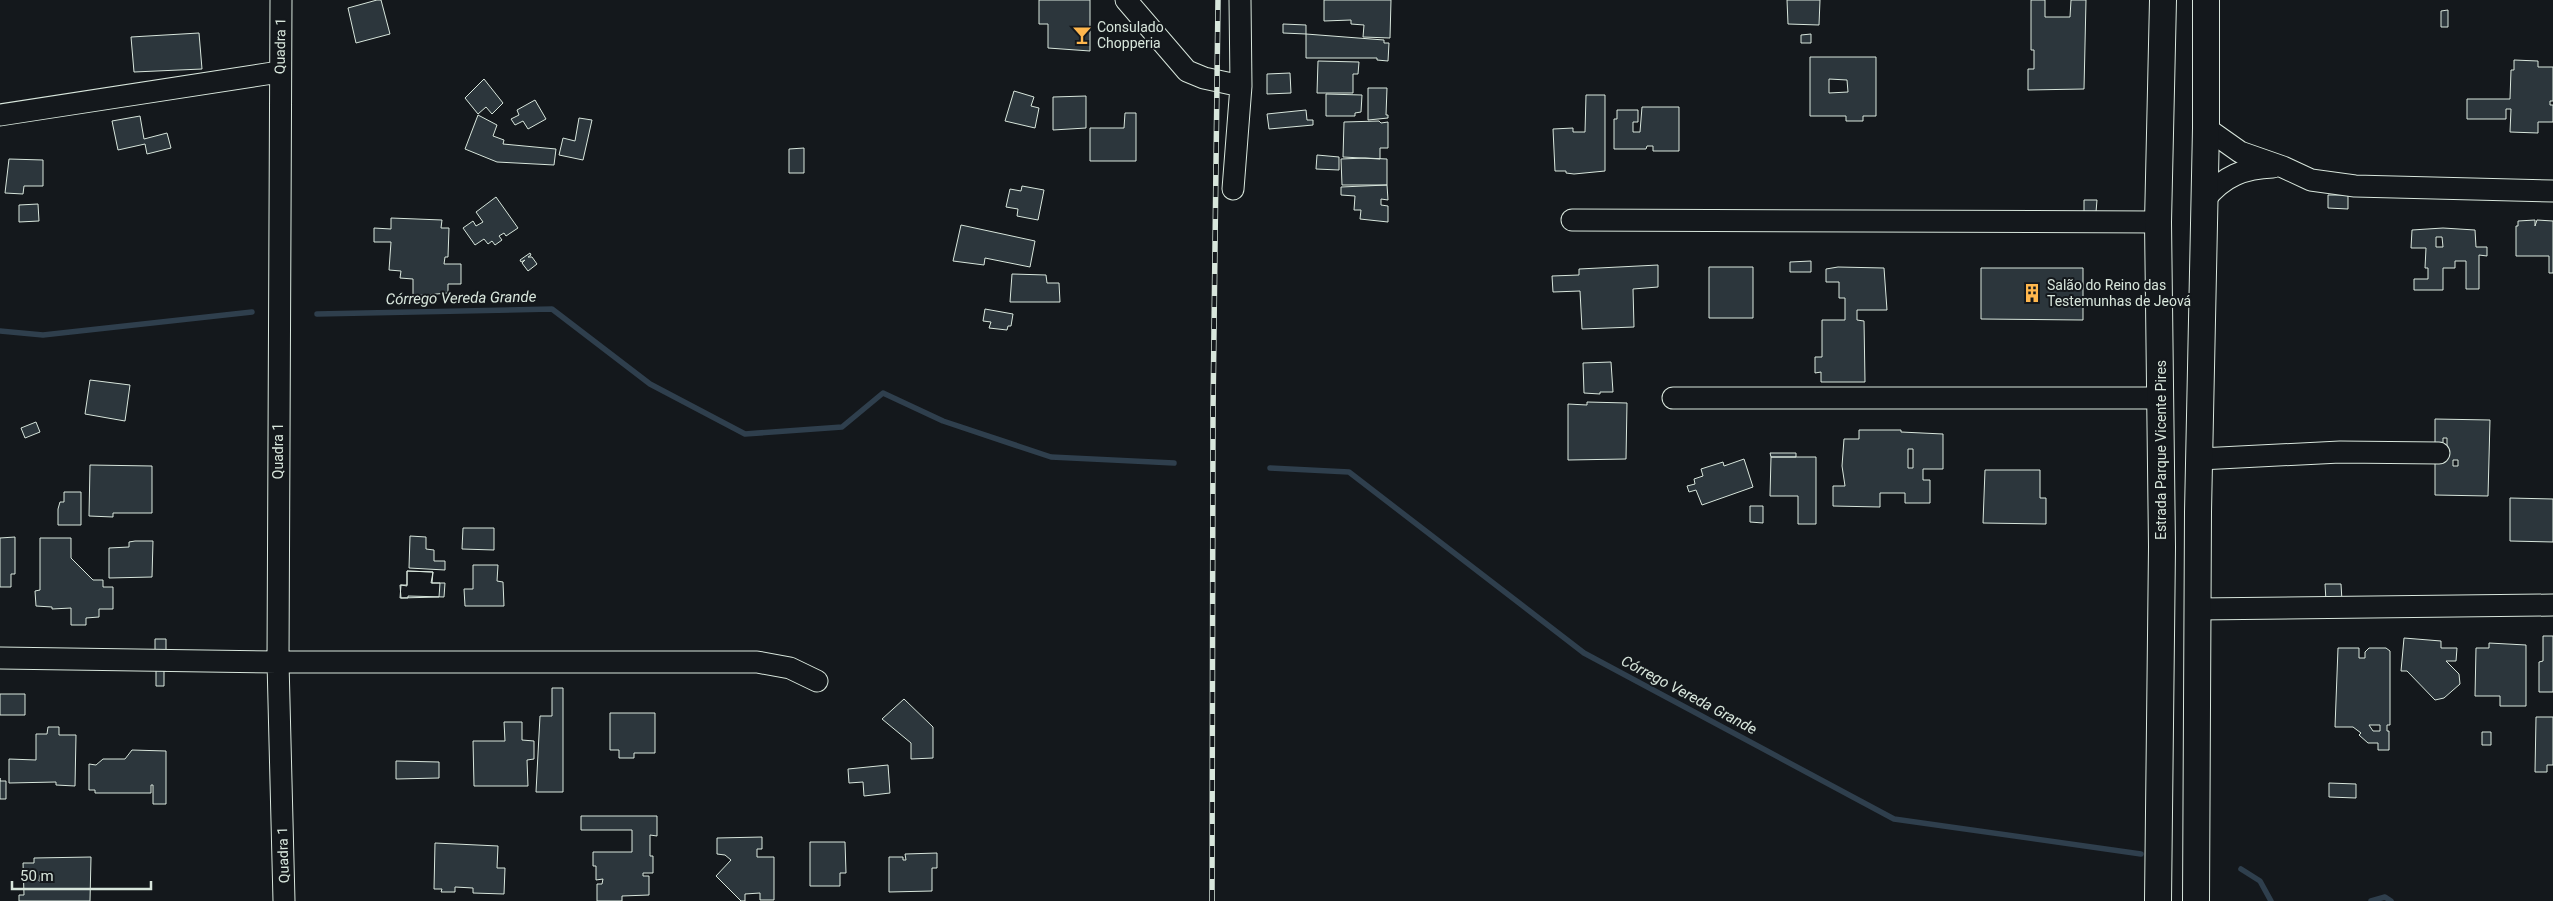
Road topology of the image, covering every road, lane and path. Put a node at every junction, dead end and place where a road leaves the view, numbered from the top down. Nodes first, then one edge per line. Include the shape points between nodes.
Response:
1 (281, 0) edge
2 (1126, 0) edge
3 (1240, 0) edge
4 (2163, 0) edge
5 (2206, 0) edge
6 (279, 72) junction
7 (1241, 86) junction
8 (0, 116) edge
9 (2206, 128) junction
10 (2283, 167) junction
11 (1233, 189) dead end
12 (2553, 191) edge
13 (2205, 199) junction
14 (1572, 220) dead end
15 (2158, 222) junction
16 (2161, 339) junction
17 (1674, 398) dead end
18 (2160, 398) junction
19 (2200, 406) junction
20 (2439, 453) dead end
21 (2200, 459) junction
22 (2160, 461) junction
23 (2198, 512) junction
24 (2553, 605) edge
25 (2198, 609) junction
26 (0, 658) edge
27 (278, 662) junction
28 (818, 681) dead end
29 (284, 901) edge
30 (2158, 901) edge
31 (2196, 901) edge

1 - 6 street, Quadra 1
2 - 7 street via 1187,71
3 - 7 street
4 - 15 main road, Estrada Parque Vicente Pires
5 - 9 main road
6 - 8 street
6 - 27 street, Quadra 1
7 - 11 street
9 - 10 street via 2240,152
9 - 13 main road
10 - 12 street via 2311,180 2355,186
10 - 13 street via 2254,167 2236,173 2213,189
13 - 19 main road
14 - 15 street
15 - 16 main road, Estrada Parque Vicente Pires
16 - 18 main road, Estrada Parque Vicente Pires
16 - 19 main road via 2176,400 2185,405
17 - 18 street
18 - 22 main road, Estrada Parque Vicente Pires
19 - 21 main road
20 - 21 street via 2340,452
21 - 23 main road
22 - 23 main road via 2179,463 2187,468 2190,500
22 - 30 main road, Estrada Parque Vicente Pires
23 - 25 main road
24 - 25 street
25 - 31 main road
26 - 27 street
27 - 28 street via 757,662 790,668
27 - 29 street, Quadra 1

